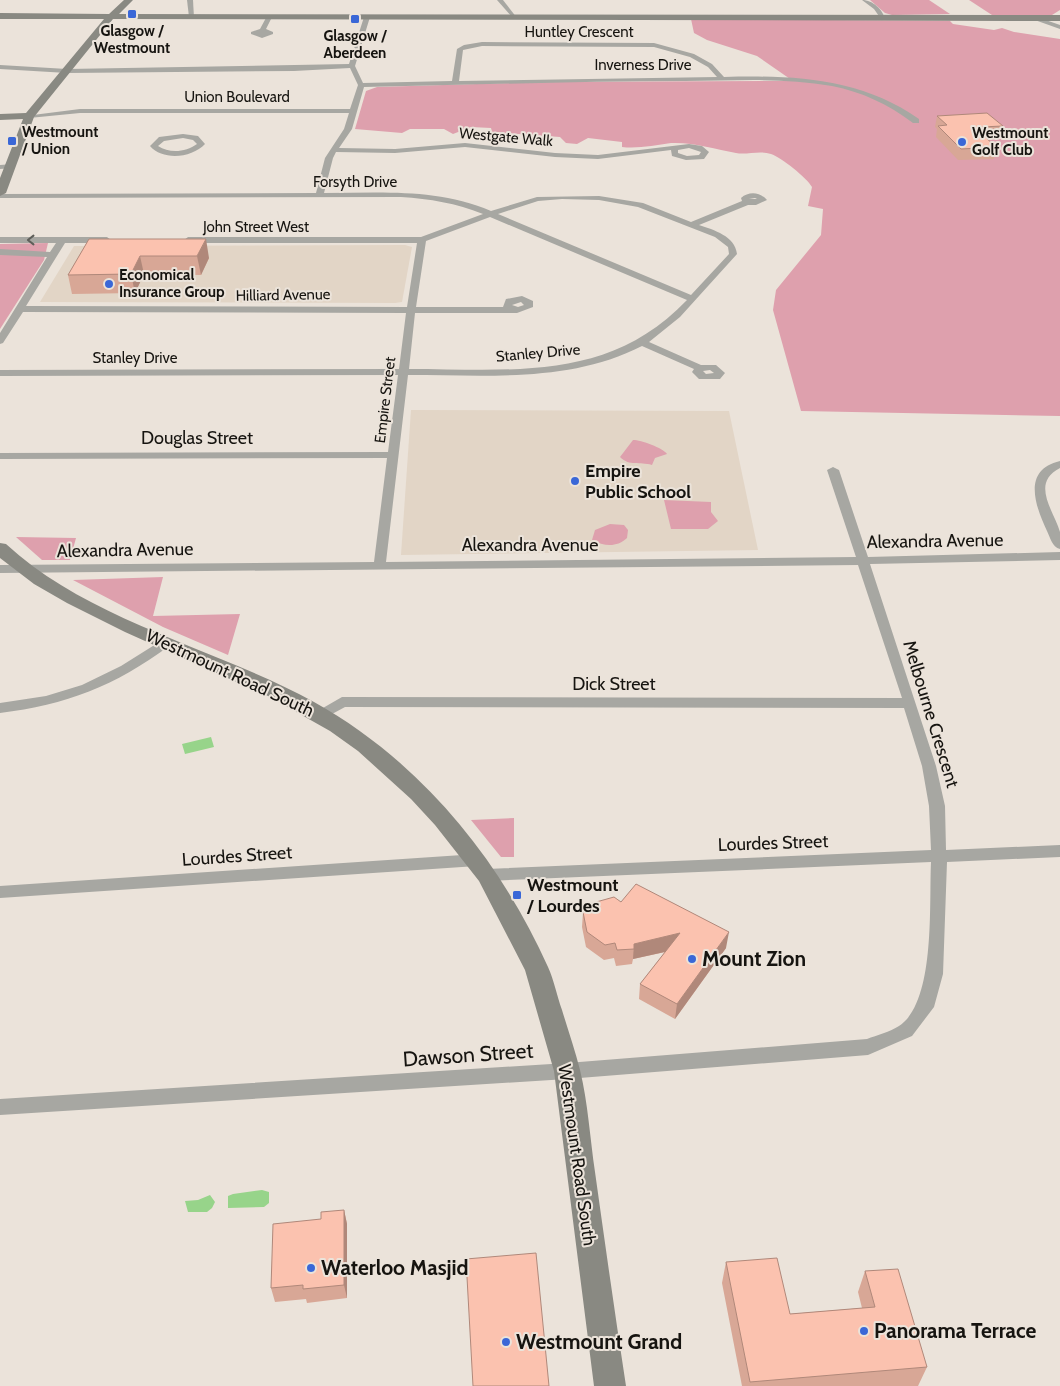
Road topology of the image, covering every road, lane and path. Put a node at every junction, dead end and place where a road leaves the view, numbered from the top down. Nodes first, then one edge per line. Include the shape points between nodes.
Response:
1 (129, 0) edge
2 (190, 0) edge
3 (500, 0) edge
4 (865, 0) edge
5 (0, 16) edge
6 (112, 16) junction
7 (192, 17) junction
8 (269, 17) junction
9 (367, 17) junction
10 (515, 17) junction
11 (883, 18) junction
12 (1034, 18) junction
13 (1060, 18) edge
14 (1060, 27) edge
15 (262, 30) dead end
16 (352, 66) junction
17 (0, 69) edge
18 (67, 71) junction
19 (722, 79) junction
20 (455, 83) junction
21 (361, 85) junction
22 (352, 111) junction
23 (193, 112) junction
24 (0, 117) edge
25 (27, 120) junction
26 (916, 121) dead end
27 (0, 123) edge
28 (186, 129) junction
29 (674, 149) dead end
30 (334, 150) junction
31 (5, 169) edge
32 (0, 194) edge
33 (319, 195) junction
34 (747, 202) dead end
35 (492, 214) junction
36 (693, 224) junction
37 (0, 240) edge
38 (62, 240) junction
39 (119, 240) edge
40 (177, 240) edge
41 (422, 240) junction
42 (0, 252) edge
43 (53, 255) junction
44 (691, 298) junction
45 (411, 308) junction
46 (20, 309) junction
47 (517, 310) dead end
48 (0, 340) edge
49 (641, 342) junction
50 (700, 368) dead end
51 (0, 373) edge
52 (404, 373) junction
53 (394, 455) junction
54 (0, 456) edge
55 (1060, 464) edge
56 (833, 470) dead end
57 (1060, 545) edge
58 (0, 548) edge
59 (1060, 556) edge
60 (861, 561) junction
61 (380, 564) junction
62 (0, 569) edge
63 (26, 569) junction
64 (164, 643) junction
65 (910, 703) junction
66 (0, 708) edge
67 (321, 715) junction
68 (1060, 851) edge
69 (939, 857) junction
70 (482, 868) junction
71 (0, 892) edge
72 (925, 1007) joint
73 (567, 1071) junction
74 (0, 1107) edge
75 (610, 1386) edge

1 - 6 street
2 - 7 street
3 - 10 street
4 - 11 street
5 - 6 street
6 - 7 street
6 - 18 street
7 - 8 street
8 - 9 street
8 - 15 street
9 - 10 street
9 - 16 street
10 - 11 street
11 - 12 street
12 - 13 street
12 - 14 street
16 - 18 street via 247,72
16 - 21 street
17 - 18 street
18 - 25 street
19 - 20 street, Inverness Drive via 540,79
19 - 20 street, Huntley Crescent via 712,66 678,51 654,45 482,44 460,50
19 - 26 street, Inverness Drive via 795,80 837,85 879,98
20 - 21 street, Inverness Drive
21 - 22 street
22 - 23 street, Union Boulevard
22 - 30 street via 348,129
23 - 25 street, Union Boulevard via 123,112
23 - 28 street
24 - 25 street, Union Boulevard
25 - 27 street, Union Boulevard
25 - 31 street
28 - 28 street via 162,139 154,146 162,152 179,153 196,148 201,144
29 - 30 street, Westgate Walk via 598,157 464,145 395,151
30 - 33 street
31 - 32 street
32 - 33 street, Forsyth Drive
33 - 35 street, Forsyth Drive via 435,197 455,200
34 - 36 street
35 - 36 street, Stanley Drive via 537,200 599,198 640,205
35 - 41 street, Stanley Drive
35 - 44 street, Forsyth Drive
36 - 44 street, Stanley Drive via 727,241 733,254
38 -> 37 street
38 - 39 street
38 - 43 street
40 - 41 street, John Street West
41 - 45 street, Empire Street
42 - 43 street
43 - 46 street
44 - 49 street, Stanley Drive via 664,326
45 - 46 street, Hilliard Avenue
45 - 47 street, Hilliard Avenue
45 - 52 street, Empire Street
46 - 48 street
49 - 50 street
49 - 52 street, Stanley Drive via 594,363 558,370
51 - 52 street, Stanley Drive
52 - 53 street, Empire Street
53 - 54 street, Douglas Street
53 - 61 street, Empire Street
55 - 57 street via 1046,472 1040,480 1039,490 1044,512
56 - 60 street, Melbourne Crescent
58 - 63 street, Westmount Road South
59 - 60 street, Alexandra Avenue
60 - 61 street, Alexandra Avenue
60 - 65 street, Melbourne Crescent
61 - 63 street, Alexandra Avenue
62 - 63 street, Alexandra Avenue
63 - 64 street, Westmount Road South via 61,593
64 - 66 street via 114,678 88,690 46,702
64 - 67 street, Westmount Road South via 276,691
65 - 67 street, Dick Street via 342,702
65 - 69 street, Melbourne Crescent via 937,806
67 - 70 street, Westmount Road South via 365,744 427,800
68 - 69 street, Lourdes Street
69 - 70 street, Lourdes Street
69 - 72 street, Melbourne Crescent via 935,974
70 - 71 street, Lourdes Street
70 - 73 street, Westmount Road South via 537,970
72 - 73 street, Dawson Street via 906,1031 868,1046
73 - 74 street, Dawson Street
73 - 75 street, Westmount Road South

